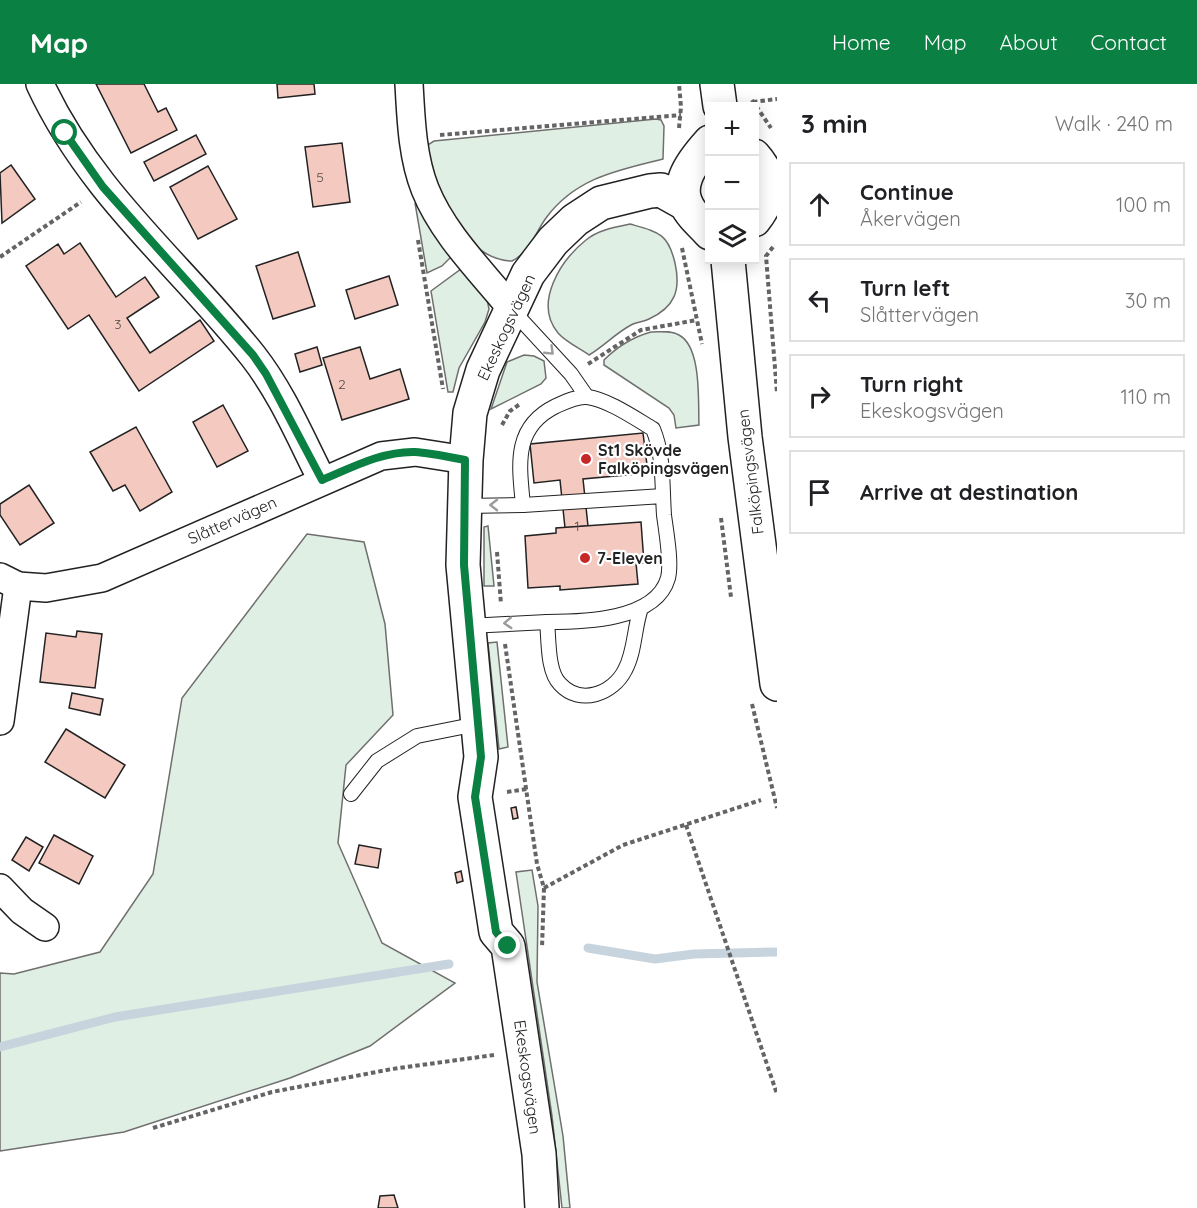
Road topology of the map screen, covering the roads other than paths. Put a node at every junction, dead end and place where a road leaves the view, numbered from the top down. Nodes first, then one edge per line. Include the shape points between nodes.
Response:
1 (40, 84) edge
2 (409, 84) edge
3 (717, 84) edge
4 (719, 102) edge
5 (697, 150) edge
6 (694, 216) edge
7 (728, 264) edge
8 (511, 308) junction
9 (587, 397) junction
10 (465, 460) junction
11 (322, 480) junction
12 (663, 496) junction
13 (465, 506) junction
14 (524, 506) junction
15 (9, 582) edge
16 (641, 608) junction
17 (547, 622) junction
18 (468, 626) junction
19 (777, 684) edge
20 (0, 721) edge
21 (477, 724) junction
22 (351, 794) dead end
23 (0, 888) edge
24 (45, 927) dead end
25 (542, 1208) edge

1 - 11 street via 70,142 103,187 253,355
2 - 8 street via 414,138 425,188 443,225
3 - 4 street
5 - 6 street via 684,185
6 - 8 street, Ekeskogsvägen via 635,194 602,203 575,220 554,241 528,274
7 - 19 street, Falköpingsvägen via 745,437
8 -> 9 lane via 572,374
8 - 10 street, Ekeskogsvägen via 483,370 470,413
9 - 12 lane via 613,406 653,429 658,441
9 - 14 lane via 540,414 523,438 520,471
10 - 11 street, Slåttervägen via 399,453 381,456
10 - 13 street, Ekeskogsvägen
11 - 15 street, Slåttervägen via 102,578 46,588
12 - 14 lane
12 - 16 lane via 668,578 660,594
14 -> 13 lane
13 - 18 street, Ekeskogsvägen
15 - 20 street
16 - 17 lane via 607,617
16 - 17 lane via 625,671 613,687 600,694 583,696 559,684
17 -> 18 lane
18 - 21 street, Ekeskogsvägen
21 - 22 lane via 417,736 377,761
21 - 25 street, Ekeskogsvägen via 481,757 496,794 512,905 515,928 508,946 539,1154
23 - 24 street

